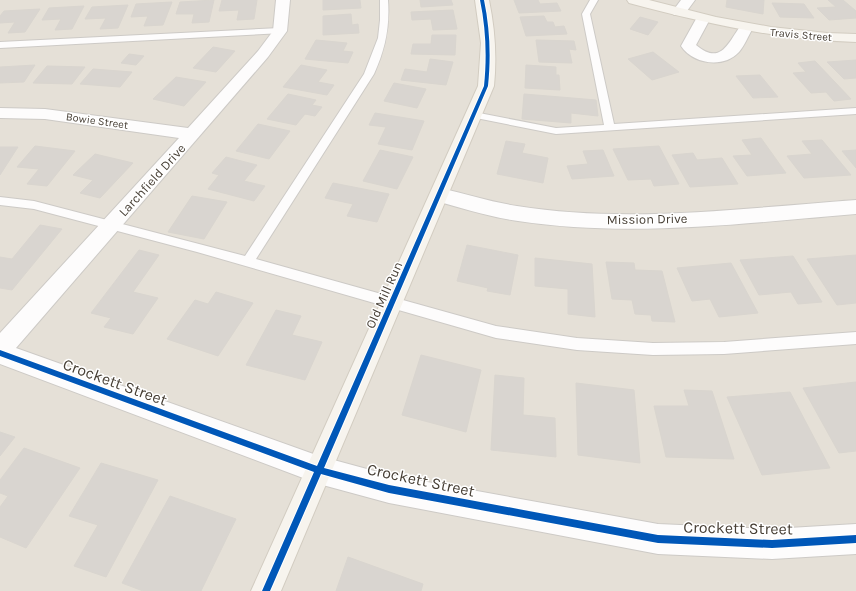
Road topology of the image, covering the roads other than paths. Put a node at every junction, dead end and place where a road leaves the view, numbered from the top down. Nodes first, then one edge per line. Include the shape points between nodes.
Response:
1 (283, 0) edge
2 (384, 0) edge
3 (482, 0) edge
4 (594, 0) edge
5 (634, 0) edge
6 (688, 0) edge
7 (679, 12) junction
8 (703, 19) junction
9 (746, 28) junction
10 (280, 31) junction
11 (856, 38) edge
12 (0, 45) edge
13 (856, 111) edge
14 (0, 113) edge
15 (474, 115) junction
16 (610, 128) junction
17 (193, 134) junction
18 (440, 195) junction
19 (0, 201) edge
20 (856, 207) edge
21 (112, 225) junction
22 (247, 262) junction
23 (392, 303) junction
24 (856, 338) edge
25 (0, 352) edge
26 (319, 470) junction
27 (856, 538) edge
28 (266, 591) edge

1 - 10 street
2 - 22 lane via 384,34 380,51 369,74
3 - 15 street, Old Mill Run via 488,27 490,57 486,86
4 - 16 lane via 586,14
5 - 7 street, Travis Street
6 - 7 street
7 - 8 street, Travis Street
8 - 9 street, Travis Street
8 - 9 street via 688,46 695,53 713,59 723,57 732,49
9 - 11 street, Travis Street via 825,38
10 - 12 lane
10 - 17 street, Larchfield Drive
13 - 16 lane
14 - 17 street, Bowie Street via 45,114
15 - 16 lane via 556,131
15 - 18 street, Old Mill Run
17 - 21 street, Larchfield Drive
18 - 20 street, Mission Drive via 527,215 602,220 706,218
18 - 23 street, Old Mill Run
19 - 21 lane via 34,205
21 - 22 lane
21 - 25 street, Larchfield Drive
22 - 23 lane
23 - 24 lane via 496,332 577,344 724,348
23 - 26 street, Old Mill Run
25 - 26 street, Crockett Street
26 - 27 street, Crockett Street via 389,489 658,539 772,544
26 - 28 street, Old Mill Run

